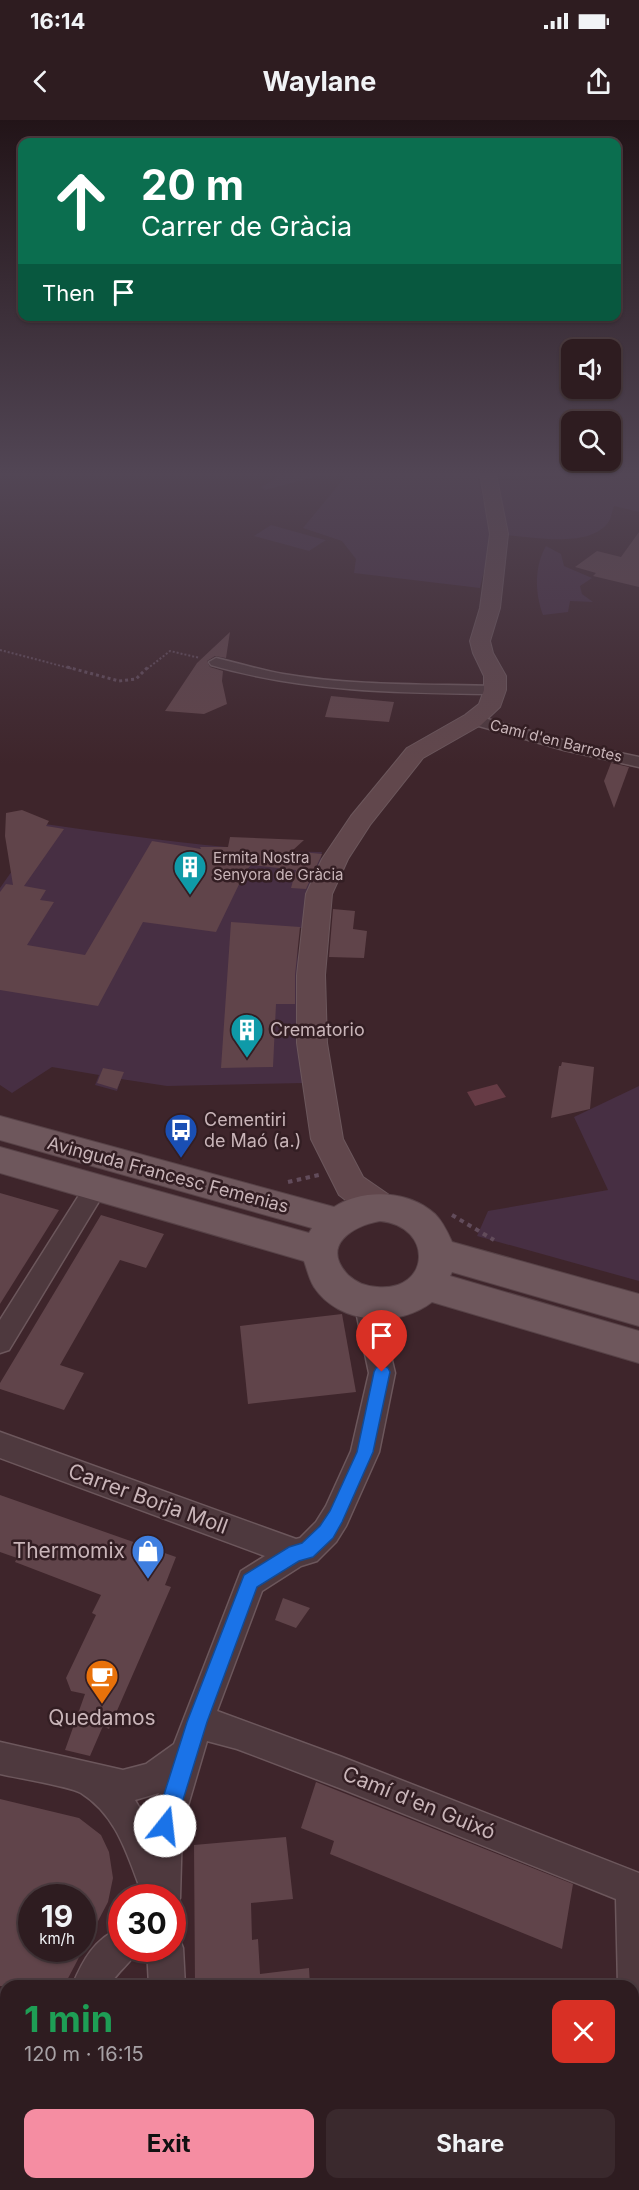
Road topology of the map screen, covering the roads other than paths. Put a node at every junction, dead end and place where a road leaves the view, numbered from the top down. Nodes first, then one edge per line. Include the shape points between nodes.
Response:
1 (495, 571) edge
2 (216, 662) road end
3 (495, 690) junction
4 (473, 720) junction
5 (639, 762) edge
6 (0, 1128) edge
7 (0, 1160) edge
8 (96, 1187) junction
9 (380, 1207) junction
10 (328, 1236) junction
11 (433, 1269) junction
12 (366, 1302) junction
13 (639, 1310) edge
14 (0, 1342) edge
15 (639, 1347) edge
16 (0, 1446) edge
17 (296, 1553) junction
18 (197, 1722) junction
19 (186, 1755) junction
20 (0, 1758) edge
21 (87, 1778) junction
22 (157, 1884) edge
23 (162, 1884) edge
24 (636, 1889) edge
25 (108, 1957) edge
26 (165, 1962) edge
27 (93, 1980) edge
28 (166, 1980) edge
29 (637, 1980) edge

1 - 3 street via 490,608 480,641 495,675
2 - 3 street via 293,679 362,686
3 - 4 street via 489,707
4 - 5 street, Camí d'en Barrotes
4 - 9 street via 415,753 334,859 319,894 311,975 312,1043 327,1139 351,1186
6 - 10 main road, Avinguda Francesc Femenias
7 - 8 main road, Avinguda Francesc Femenias
8 - 10 main road, Avinguda Francesc Femenias
8 - 14 street
9 - 10 main road via 363,1208
9 - 11 main road via 397,1209 426,1226 435,1239
10 - 12 main road via 321,1264 327,1277 350,1297
11 - 12 main road via 410,1298 389,1304
11 - 13 main road
11 - 15 main road
12 - 17 street via 382,1372 365,1452 326,1532 307,1551
16 - 17 street, Carrer Borja Moll
17 - 18 street via 251,1581
18 - 19 street
18 - 24 street, Camí d'en Guixó via 237,1733
19 - 21 street via 153,1779 123,1786
19 - 23 street via 165,1826
20 - 21 street
21 - 22 street via 116,1802
24 - 29 street
25 - 27 street
26 - 28 street

